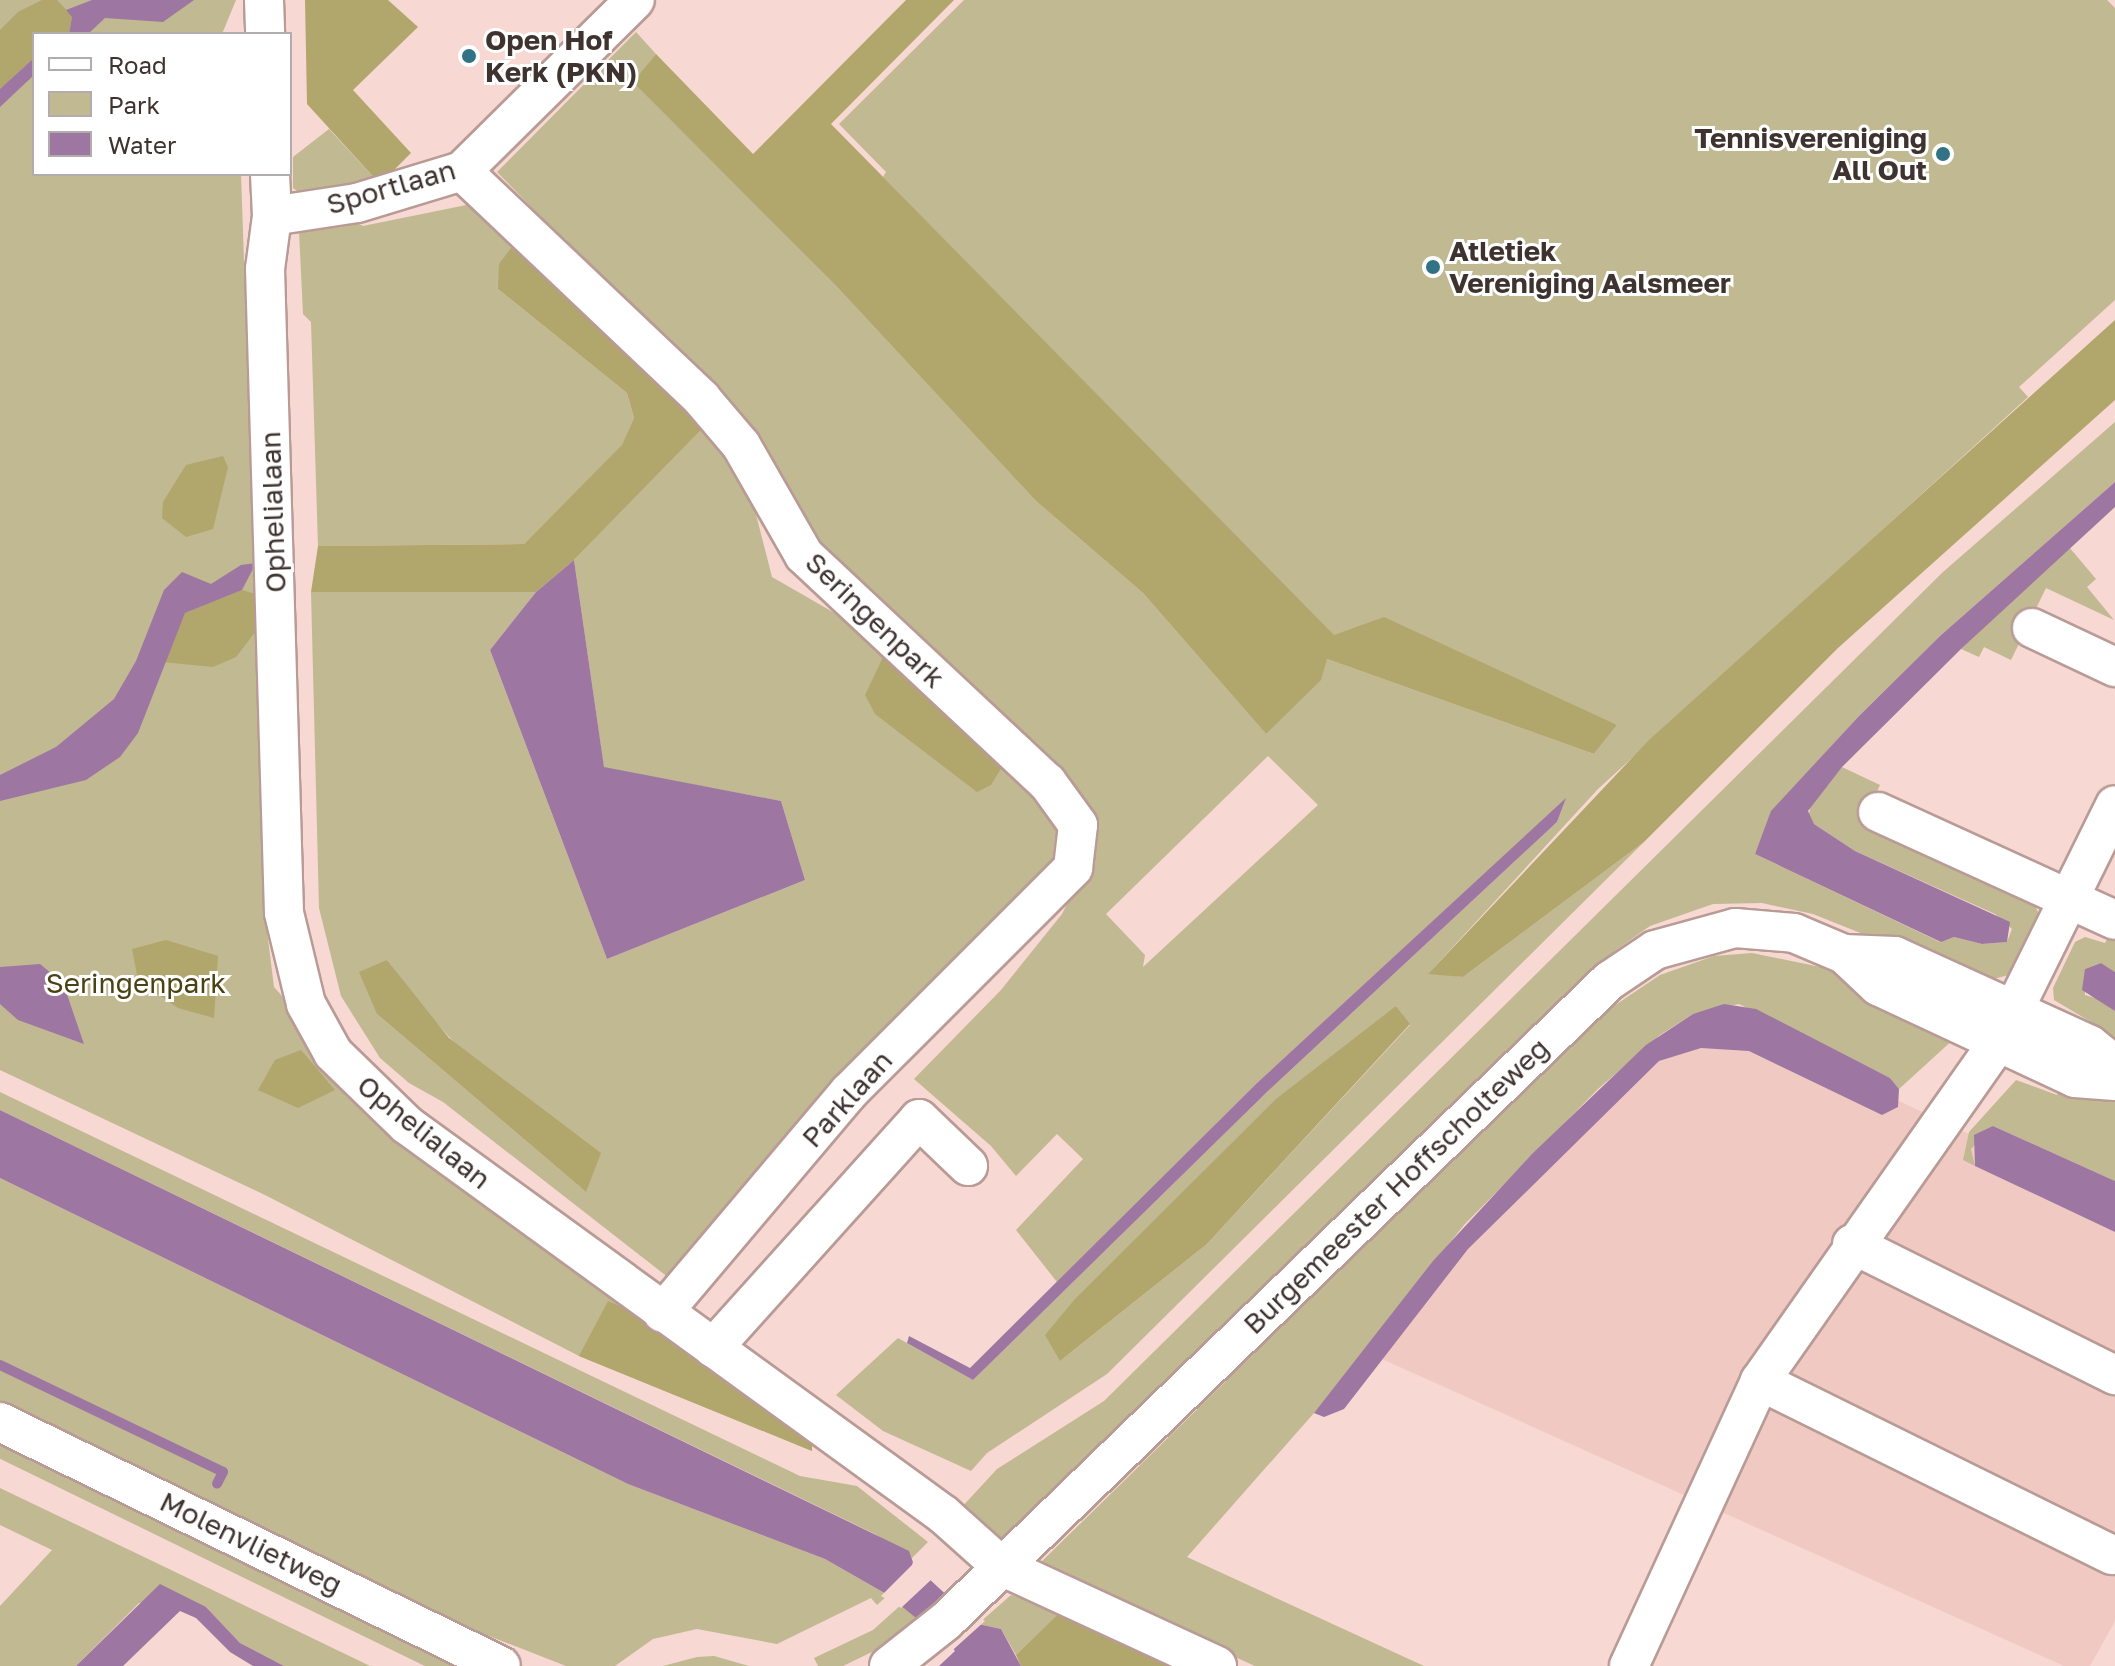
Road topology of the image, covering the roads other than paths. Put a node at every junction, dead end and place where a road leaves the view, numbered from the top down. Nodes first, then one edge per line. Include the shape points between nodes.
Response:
1 (264, 0) edge
2 (635, 0) edge
3 (265, 32) edge
4 (462, 171) junction
5 (270, 176) edge
6 (272, 216) junction
7 (2032, 628) dead end
8 (2115, 667) edge
9 (2115, 805) edge
10 (1878, 812) dead end
11 (1045, 897) joint
12 (2070, 898) junction
13 (2115, 920) edge
14 (2007, 1027) junction
15 (2115, 1065) edge
16 (2115, 1081) edge
17 (968, 1166) dead end
18 (1852, 1244) junction
19 (662, 1313) junction
20 (713, 1348) junction
21 (2115, 1375) edge
22 (1760, 1381) junction
23 (0, 1422) edge
24 (2112, 1555) dead end
25 (993, 1574) junction
26 (899, 1659) edge
27 (501, 1666) edge
28 (1217, 1666) edge
29 (1629, 1666) edge

1 - 3 street
2 - 4 street, Sportlaan
4 - 6 street, Sportlaan via 357,203
4 - 11 street, Seringenpark via 701,398 741,445 804,555 1063,799 1078,825 1079,847 1073,868
5 - 6 street, Ophelialaan
6 - 19 street, Ophelialaan via 265,269 284,913 306,1004 333,1053 370,1094
7 - 8 street
9 - 12 street
10 - 12 street
11 - 19 street, Parklaan via 849,1092
12 - 13 street
12 - 14 street
14 - 15 street, Burgemeester Hoffscholteweg via 2090,1045
14 - 16 street, Burgemeester Hoffscholteweg via 2075,1078
14 - 18 street
14 - 25 street, Burgemeester Hoffscholteweg via 1878,986 1844,954 1794,933 1735,928 1655,950 1609,981
17 - 20 street via 919,1119
18 - 21 street
18 - 22 street
19 - 20 street, Ophelialaan
20 - 25 street, Ophelialaan via 944,1515
22 - 24 street
22 - 29 street
23 - 27 street, Molenvlietweg
25 - 26 street, Burgemeester Hoffscholteweg
25 - 28 street, Ophelialaan

